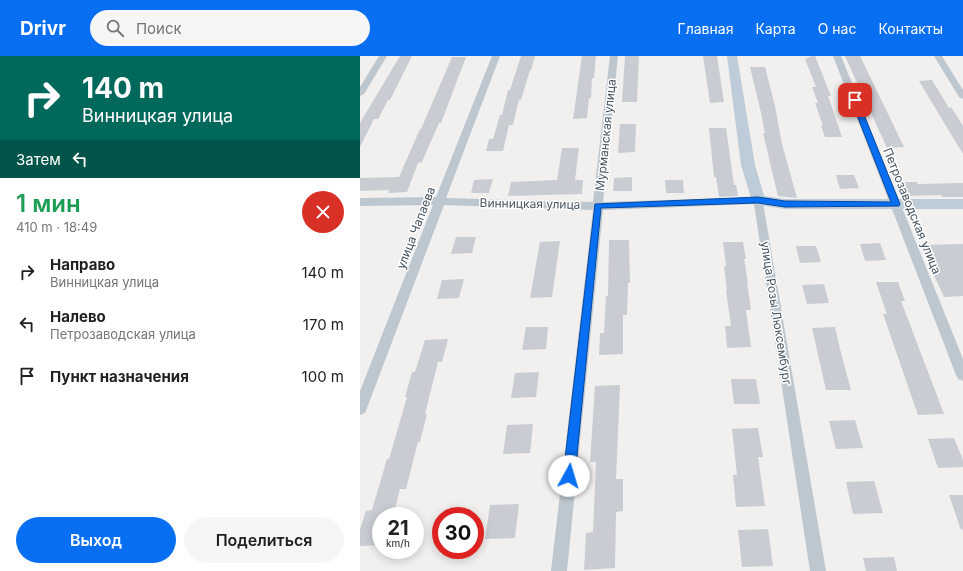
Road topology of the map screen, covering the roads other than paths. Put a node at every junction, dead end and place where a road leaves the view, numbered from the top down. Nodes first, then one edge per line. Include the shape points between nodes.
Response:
1 (383, 56) edge
2 (496, 56) edge
3 (614, 56) edge
4 (732, 56) edge
5 (837, 56) edge
6 (938, 56) edge
7 (360, 94) edge
8 (963, 98) edge
9 (758, 200) junction
10 (360, 202) edge
11 (440, 202) junction
12 (896, 204) junction
13 (963, 204) edge
14 (598, 206) junction
15 (963, 375) edge
16 (360, 408) edge
17 (559, 571) edge
18 (818, 571) edge

1 - 7 street
2 - 11 street, улица Чапаева
3 - 14 street, Мурманская улица
4 - 9 main road, улица Розы Люксембург via 748,165
5 - 12 street, Петрозаводская улица
6 - 8 street
9 - 12 main road, Винницкая улица via 785,204
9 - 14 street, Винницкая улица
9 - 18 street, улица Розы Люксембург
10 - 11 street, Винницкая улица
11 - 14 street, Винницкая улица
11 - 16 street, улица Чапаева
12 - 13 main road, Винницкая улица
12 - 15 street, Петрозаводская улица
14 - 17 street, Мурманская улица

